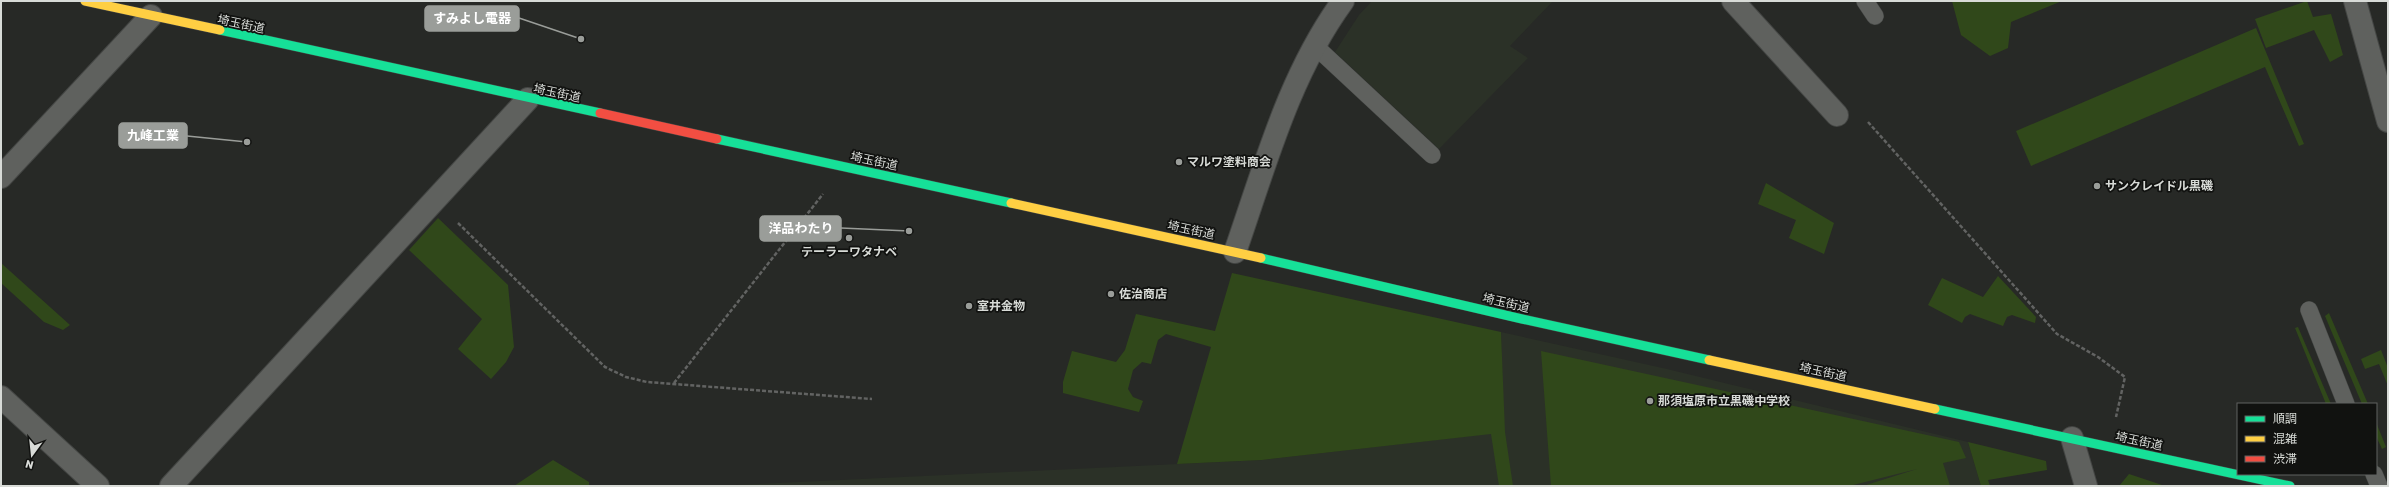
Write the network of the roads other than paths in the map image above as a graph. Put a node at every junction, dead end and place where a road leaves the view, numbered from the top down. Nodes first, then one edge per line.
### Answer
1 (85, 1) edge
2 (1344, 1) edge
3 (1733, 1) edge
4 (1865, 1) edge
5 (2355, 1) edge
6 (151, 16) junction
7 (1875, 16) dead end
8 (1315, 46) junction
9 (528, 99) junction
10 (1837, 115) dead end
11 (2388, 121) edge
12 (1432, 155) dead end
13 (1, 177) edge
14 (1235, 252) junction
15 (2309, 310) dead end
16 (1, 397) edge
17 (2346, 403) edge
18 (2072, 438) junction
19 (2237, 475) edge
20 (2239, 475) edge
21 (2374, 475) edge
22 (98, 486) edge
23 (171, 486) edge
24 (2086, 486) edge
25 (2290, 486) edge
26 (2379, 486) edge

1 - 6 street, 埼玉街道
2 - 8 street
3 - 10 street
4 - 7 lane
5 - 11 street
6 - 9 street, 埼玉街道
6 - 13 street
8 - 12 lane
8 - 14 street
9 - 14 street, 埼玉街道
9 - 23 street
14 - 18 street, 埼玉街道
15 - 17 lane
16 - 22 street
18 - 19 street, 埼玉街道
18 - 24 street
20 - 25 street, 埼玉街道
21 - 26 lane

